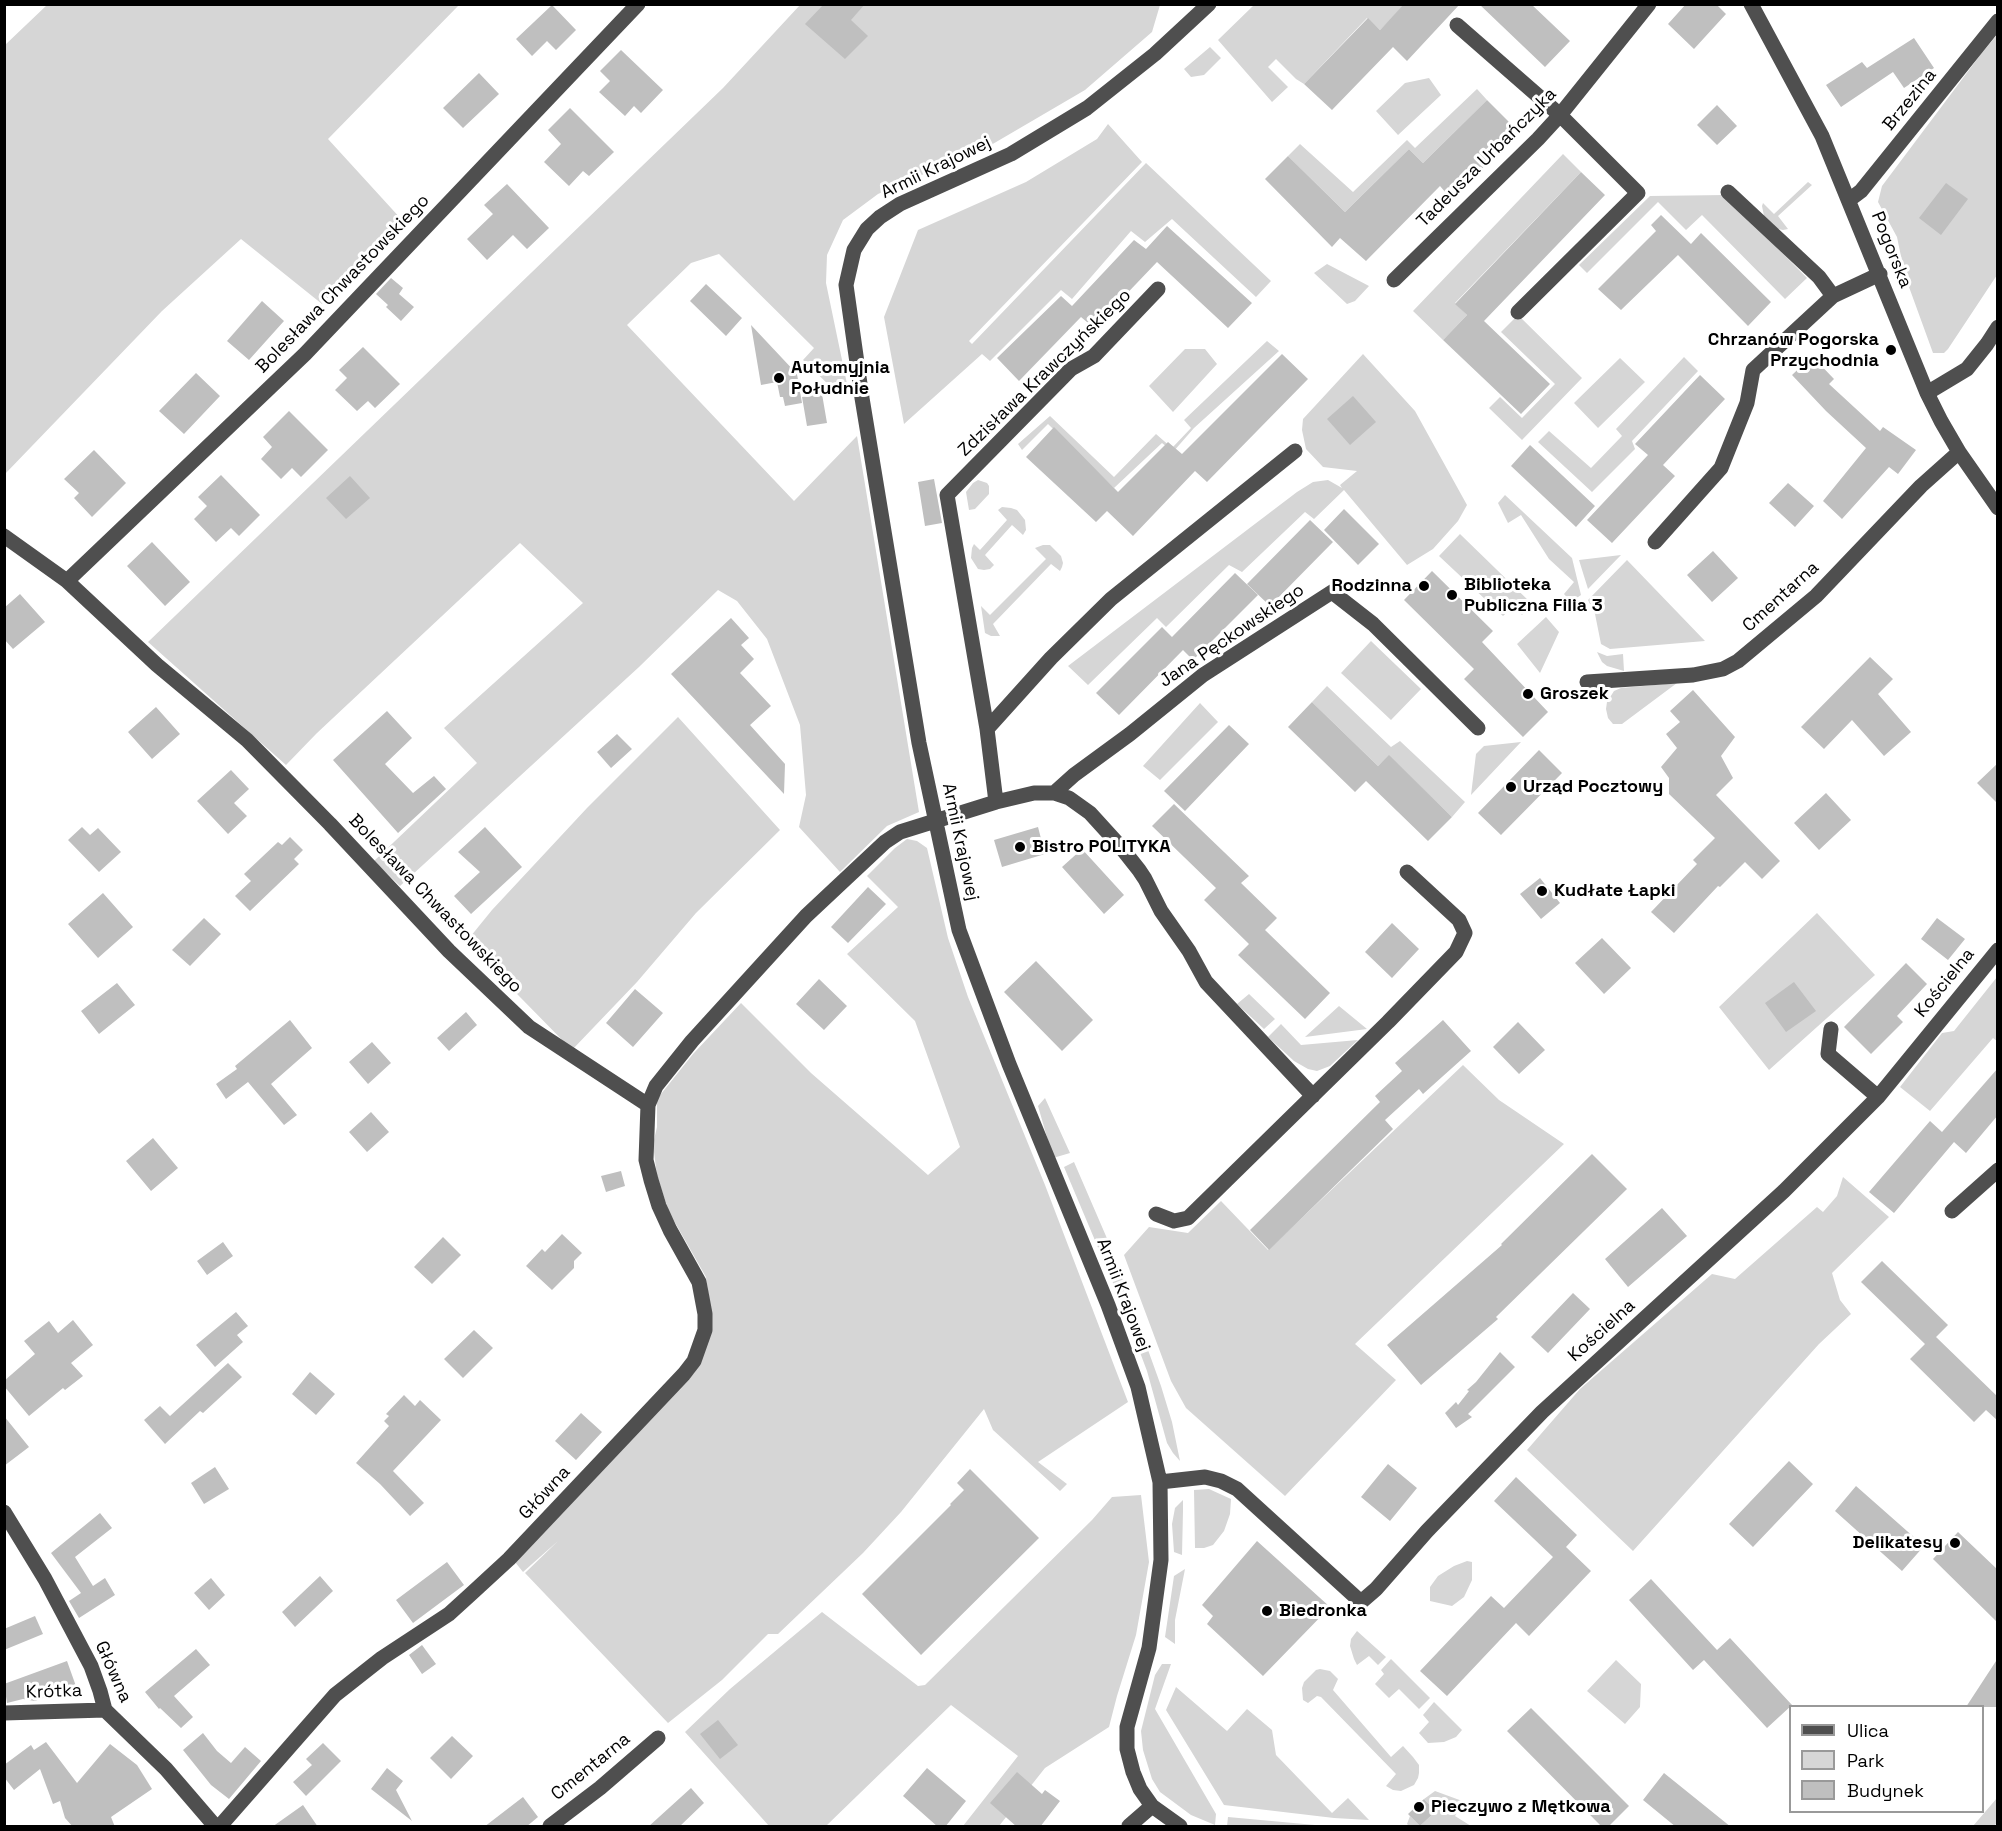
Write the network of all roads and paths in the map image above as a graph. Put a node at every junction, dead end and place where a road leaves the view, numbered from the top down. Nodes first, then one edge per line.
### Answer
1 (638, 4) edge
2 (1209, 4) edge
3 (1649, 4) edge
4 (1751, 4) edge
5 (1998, 21) edge
6 (1457, 25) dead end
7 (1560, 115) junction
8 (1728, 192) dead end
9 (1849, 200) junction
10 (1880, 274) junction
11 (1394, 280) dead end
12 (1158, 289) dead end
13 (1833, 296) junction
14 (1518, 312) dead end
15 (1998, 327) edge
16 (1927, 393) junction
17 (1295, 451) dead end
18 (1959, 452) junction
19 (1998, 508) edge
20 (4, 536) edge
21 (1655, 542) dead end
22 (67, 581) junction
23 (1587, 682) dead end
24 (1478, 728) dead end
25 (987, 729) junction
26 (1054, 793) junction
27 (996, 802) junction
28 (935, 821) junction
29 (1407, 872) dead end
30 (1998, 950) edge
31 (1831, 1029) dead end
32 (1313, 1096) junction
33 (1878, 1097) junction
34 (648, 1105) junction
35 (1998, 1170) edge
36 (1952, 1211) dead end
37 (1156, 1214) dead end
38 (1160, 1482) junction
39 (4, 1512) edge
40 (105, 1710) junction
41 (4, 1713) edge
42 (658, 1738) dead end
43 (1152, 1806) junction
44 (215, 1827) edge
45 (219, 1827) edge
46 (550, 1827) edge
47 (1129, 1827) edge
48 (1180, 1827) edge

1 - 22 street, Bolesława Chwastowskiego
2 - 28 street, Armii Krajowej
3 - 7 street, Tadeusza Urbańczyka
4 - 9 street, Pogorska
5 - 9 street, Brzezina
6 - 7 street
7 - 11 street, Tadeusza Urbańczyka
7 - 14 street
8 - 13 street
9 - 10 street, Pogorska
10 - 13 street
10 - 16 street, Pogorska
12 - 25 street, Zdzisława Krawczyńskiego
13 - 21 street
15 - 16 street
16 - 18 street, Pogorska
17 - 25 street
18 - 19 street, Pogorska
18 - 23 street, Cmentarna
20 - 22 street, Bolesława Chwastowskiego
22 - 34 street, Bolesława Chwastowskiego
24 - 26 street, Jana Pęckowskiego
25 - 27 street, Zdzisława Krawczyńskiego
26 - 27 street
26 - 32 street
27 - 28 street
28 - 34 street
28 - 38 street, Armii Krajowej
29 - 32 street
30 - 33 street, Kościelna
31 - 33 street
32 - 37 street
33 - 38 street, Kościelna
34 - 45 street, Główna
35 - 36 street
38 - 43 street, Armii Krajowej
39 - 40 street, Główna
40 - 41 street, Krótka
40 - 44 street, Główna
42 - 46 street, Cmentarna
43 - 47 street
43 - 48 street, Armii Krajowej

